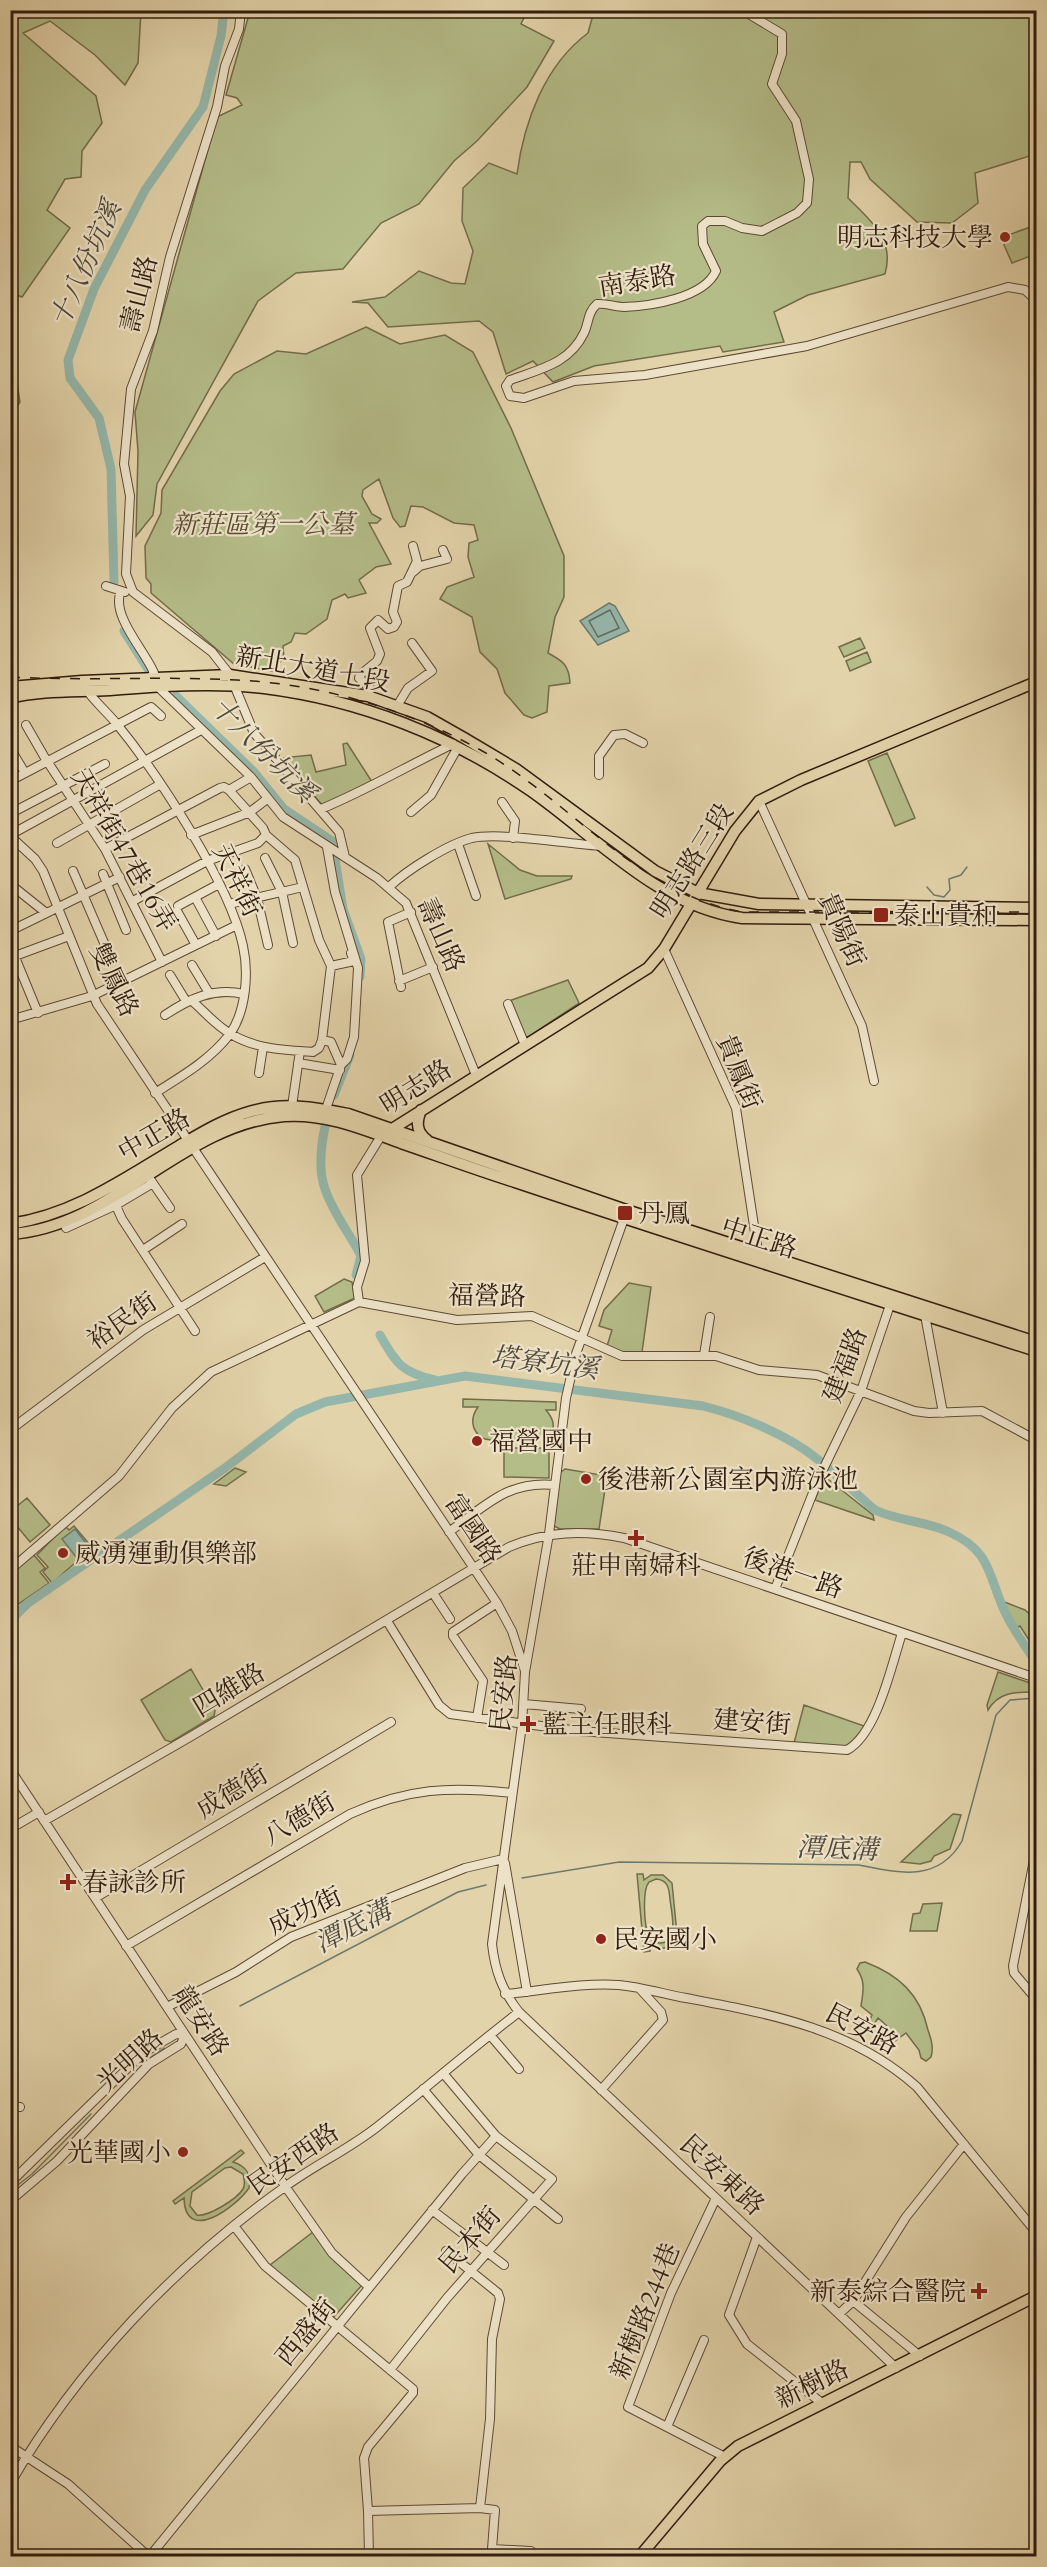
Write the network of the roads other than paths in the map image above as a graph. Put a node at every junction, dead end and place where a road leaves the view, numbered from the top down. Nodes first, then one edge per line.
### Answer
1 (241, 10) edge
2 (742, 10) edge
3 (1036, 300) edge
4 (413, 546) dead end
5 (444, 550) dead end
6 (412, 573) junction
7 (106, 586) dead end
8 (121, 591) junction
9 (133, 592) junction
10 (412, 643) dead end
11 (230, 675) junction
12 (149, 679) junction
13 (1036, 682) edge
14 (84, 686) junction
15 (10, 687) edge
16 (234, 687) junction
17 (159, 688) junction
18 (368, 696) junction
19 (10, 698) edge
20 (397, 706) junction
21 (161, 716) dead end
22 (116, 723) junction
23 (26, 725) dead end
24 (201, 730) junction
25 (644, 743) dead end
26 (456, 745) junction
27 (10, 748) edge
28 (48, 761) junction
29 (143, 761) junction
30 (105, 764) dead end
31 (25, 773) junction
32 (598, 775) dead end
33 (251, 777) junction
34 (10, 781) edge
35 (159, 785) junction
36 (65, 786) junction
37 (229, 790) junction
38 (267, 799) junction
39 (73, 800) junction
40 (759, 801) junction
41 (502, 802) dead end
42 (321, 809) junction
43 (17, 810) dead end
44 (176, 810) junction
45 (250, 812) junction
46 (411, 812) dead end
47 (89, 826) junction
48 (191, 835) junction
49 (266, 835) junction
50 (10, 836) edge
51 (513, 838) junction
52 (57, 843) dead end
53 (458, 843) junction
54 (621, 845) junction
55 (328, 847) junction
56 (604, 847) junction
57 (105, 849) junction
58 (343, 856) junction
59 (265, 858) dead end
60 (207, 861) junction
61 (245, 869) dead end
62 (74, 871) dead end
63 (103, 874) dead end
64 (120, 876) junction
65 (108, 883) junction
66 (10, 884) edge
67 (219, 884) junction
68 (303, 887) junction
69 (389, 887) junction
70 (330, 891) dead end
71 (282, 892) junction
72 (698, 893) junction
73 (84, 894) junction
74 (476, 896) dead end
75 (195, 897) junction
76 (257, 898) junction
77 (133, 901) junction
78 (229, 904) junction
79 (691, 905) junction
80 (809, 906) junction
81 (57, 907) junction
82 (1036, 908) edge
83 (45, 912) junction
84 (411, 912) junction
85 (814, 919) junction
86 (1036, 920) edge
87 (237, 925) junction
88 (126, 930) dead end
89 (10, 931) edge
90 (69, 936) junction
91 (216, 936) junction
92 (293, 943) dead end
93 (10, 945) edge
94 (105, 945) dead end
95 (196, 945) junction
96 (268, 945) dead end
97 (664, 949) junction
98 (15, 956) junction
99 (162, 962) junction
100 (192, 965) dead end
101 (331, 966) junction
102 (433, 967) junction
103 (170, 975) dead end
104 (209, 993) junction
105 (244, 994) junction
106 (92, 996) junction
107 (189, 1001) junction
108 (508, 1004) dead end
109 (38, 1013) junction
110 (165, 1015) dead end
111 (10, 1020) edge
112 (230, 1034) junction
113 (322, 1040) junction
114 (525, 1045) junction
115 (264, 1047) junction
116 (300, 1051) junction
117 (298, 1063) junction
118 (341, 1067) junction
119 (259, 1073) dead end
120 (476, 1075) junction
121 (874, 1081) dead end
122 (156, 1093) junction
123 (292, 1106) junction
124 (421, 1110) junction
125 (329, 1114) junction
126 (392, 1128) junction
127 (381, 1136) junction
128 (429, 1142) junction
129 (190, 1145) junction
130 (151, 1179) junction
131 (114, 1201) junction
132 (170, 1208) dead end
133 (625, 1214) junction
134 (44, 1223) junction
135 (10, 1224) edge
136 (182, 1224) dead end
137 (66, 1228) dead end
138 (10, 1234) edge
139 (143, 1250) junction
140 (758, 1252) junction
141 (265, 1257) junction
142 (892, 1300) junction
143 (359, 1302) junction
144 (180, 1306) junction
145 (925, 1316) junction
146 (710, 1317) dead end
147 (310, 1324) junction
148 (195, 1331) dead end
149 (582, 1337) junction
150 (1036, 1342) edge
151 (1036, 1351) edge
152 (704, 1355) junction
153 (861, 1391) junction
154 (943, 1413) junction
155 (10, 1430) edge
156 (1036, 1440) edge
157 (555, 1485) junction
158 (449, 1532) junction
159 (549, 1534) junction
160 (473, 1568) junction
161 (10, 1570) edge
162 (775, 1589) junction
163 (433, 1593) junction
164 (497, 1603) junction
165 (450, 1619) dead end
166 (387, 1621) junction
167 (902, 1633) junction
168 (525, 1672) junction
169 (1036, 1678) edge
170 (524, 1704) junction
171 (581, 1709) dead end
172 (477, 1718) junction
173 (391, 1722) dead end
174 (522, 1725) junction
175 (10, 1769) edge
176 (512, 1793) junction
177 (39, 1812) junction
178 (44, 1821) junction
179 (10, 1829) edge
180 (1036, 1850) edge
181 (504, 1859) junction
182 (95, 1898) junction
183 (126, 1946) junction
184 (639, 1988) junction
185 (527, 1992) junction
186 (505, 1994) junction
187 (1036, 1999) edge
188 (167, 2007) junction
189 (519, 2012) junction
190 (185, 2035) junction
191 (490, 2035) junction
192 (519, 2069) dead end
193 (443, 2073) junction
194 (423, 2089) junction
195 (601, 2090) junction
196 (496, 2136) junction
197 (964, 2144) junction
198 (479, 2155) junction
199 (10, 2183) edge
200 (285, 2186) junction
201 (535, 2198) junction
202 (716, 2198) junction
203 (10, 2201) edge
204 (432, 2210) junction
205 (558, 2219) dead end
206 (235, 2227) junction
207 (1036, 2232) edge
208 (757, 2236) junction
209 (446, 2251) dead end
210 (488, 2251) junction
211 (504, 2265) dead end
212 (471, 2271) junction
213 (369, 2287) junction
214 (1036, 2296) edge
215 (853, 2301) junction
216 (839, 2314) junction
217 (338, 2327) junction
218 (704, 2340) dead end
219 (920, 2356) junction
220 (896, 2368) junction
221 (390, 2370) junction
222 (823, 2404) junction
223 (667, 2427) junction
224 (10, 2446) edge
225 (26, 2457) junction
226 (726, 2457) junction
227 (10, 2484) edge
228 (480, 2508) junction
229 (368, 2511) junction
230 (149, 2556) edge
231 (369, 2556) edge
232 (531, 2556) edge
233 (640, 2556) edge

1 - 9 street, 壽山路
2 - 3 street, 南泰路
4 - 6 street
5 - 6 street
6 - 18 street
7 - 8 street
8 - 9 street
8 - 12 street
9 - 11 street
10 - 20 street
11 - 12 main road, 新北大道七段
11 - 16 street
11 - 18 main road, 新北大道七段
12 - 14 main road, 新北大道七段
13 - 40 main road, 明志路三段
14 - 15 main road, 新北大道七段
14 - 17 main road, 新北大道七段
14 - 19 main road, 新北大道七段
14 - 22 street, 天祥街
16 - 17 main road, 新北大道七段
16 - 26 main road, 新北大道七段
16 - 42 street
17 - 24 street, 壽山路
18 - 20 main road, 新北大道七段
20 - 54 main road, 新北大道七段
21 - 22 street
22 - 28 street
22 - 29 street, 天祥街
23 - 28 street, 天祥街47巷16弄
24 - 29 street
24 - 33 street, 壽山路
25 - 32 street
26 - 42 street
26 - 46 street
26 - 56 main road, 新北大道七段
27 - 31 street
28 - 31 street
28 - 36 street, 天祥街47巷16弄
29 - 35 street, 天祥街
29 - 39 street
30 - 36 street
31 - 34 street
33 - 37 street
33 - 38 street, 壽山路
35 - 44 street, 天祥街
35 - 47 street
36 - 39 street, 天祥街47巷16弄
36 - 43 street
37 - 44 street
37 - 45 street
38 - 45 street
38 - 55 street, 壽山路
39 - 47 street, 天祥街47巷16弄
39 - 50 street
40 - 72 main road, 明志路三段
40 - 80 street, 貴陽街
41 - 51 street
42 - 58 street
44 - 48 street, 天祥街
44 - 57 street
45 - 48 street
45 - 49 street
47 - 52 street
47 - 57 street, 天祥街47巷16弄
48 - 60 street, 天祥街
49 - 60 street
49 - 68 street
50 - 81 street, 雙鳳路
51 - 53 street
51 - 56 street
53 - 69 street
53 - 74 street
54 - 56 street
54 - 72 main road, 新北大道七段
55 - 58 street, 壽山路
55 - 118 street
56 - 79 main road, 新北大道七段
57 - 64 street, 天祥街47巷16弄
58 - 69 street, 壽山路
59 - 71 street
60 - 67 street, 天祥街
60 - 77 street
61 - 76 street
62 - 73 street
63 - 65 street
64 - 65 street
64 - 77 street, 天祥街47巷16弄
65 - 73 street
65 - 88 street
66 - 83 street
67 - 75 street
67 - 78 street, 天祥街
68 - 71 street
68 - 101 street
69 - 84 street, 壽山路
70 - 101 street
71 - 76 street
71 - 92 street
72 - 79 main road, 明志路三段
72 - 80 main road, 新北大道七段
73 - 81 street
73 - 94 street
75 - 91 street
75 - 95 street
76 - 78 street
76 - 96 street
77 - 99 street, 天祥街47巷16弄
78 - 87 street, 天祥街
79 - 85 main road, 新北大道七段
79 - 97 main road, 明志路三段
80 - 82 main road, 新北大道七段
80 - 85 street, 貴陽街
81 - 83 street
81 - 90 street, 雙鳳路
83 - 89 street
84 - 102 street, 壽山路
84 - 102 street
85 - 86 main road, 新北大道七段
85 - 121 street, 貴陽街
87 - 91 street
87 - 105 street, 天祥街
90 - 98 street
90 - 106 street, 雙鳳路
91 - 95 street
93 - 98 street
95 - 99 street
97 - 114 main road, 明志路三段
97 - 140 street, 貴鳳街
98 - 109 street
99 - 106 street
100 - 104 street
101 - 113 street
102 - 120 street, 壽山路
103 - 107 street
104 - 105 street
104 - 107 street
105 - 112 street, 天祥街
106 - 109 street
106 - 122 street, 雙鳳路
107 - 110 street
107 - 112 street
108 - 114 street
109 - 111 street
112 - 115 street
112 - 122 street, 天祥街
113 - 116 street
113 - 118 street
114 - 120 main road, 明志路三段
115 - 116 street
115 - 119 street
116 - 117 street
117 - 118 street
117 - 123 street
118 - 125 street
120 - 124 main road, 明志路
122 - 129 street, 雙鳳路
123 - 125 main road, 中正路
123 - 129 main road, 中正路
124 - 126 main road, 明志路
124 - 128 main road
125 - 126 main road, 中正路
125 - 127 main road, 中正路
125 - 129 main road, 中正路
126 - 127 main road, 明志路
126 - 128 main road, 中正路
127 - 133 main road, 中正路
127 - 143 street
128 - 133 main road, 中正路
129 - 130 main road, 中正路
129 - 134 main road, 中正路
129 - 141 street
130 - 131 main road, 中正路
130 - 132 street
131 - 134 main road, 中正路
131 - 137 street
131 - 139 street
133 - 140 main road, 中正路
133 - 142 main road, 中正路
133 - 149 street
134 - 135 main road, 中正路
134 - 138 main road, 中正路
136 - 139 street
139 - 144 street
140 - 142 main road, 中正路
141 - 144 street, 裕民街
141 - 147 street
142 - 145 main road, 中正路
142 - 150 main road, 中正路
142 - 153 street, 建福路
143 - 147 street
143 - 149 street, 福營路
144 - 148 street
144 - 155 street, 裕民街
145 - 151 main road, 中正路
145 - 154 street
146 - 152 street
147 - 158 street, 富國路
147 - 161 street
149 - 152 street, 福營路
149 - 157 street, 民安路
152 - 153 street, 福營路
153 - 154 street, 福營路
153 - 162 street, 建福路
154 - 156 street, 福營路
157 - 158 street
157 - 159 street, 民安路
158 - 160 street, 富國路
159 - 160 street, 四維路
159 - 162 street, 後港一路
159 - 168 street, 民安路
160 - 163 street, 四維路
160 - 164 street, 富國路
162 - 167 street, 後港一路
163 - 165 street
163 - 166 street, 四維路
164 - 168 street, 富國路
164 - 172 street
166 - 172 street
166 - 178 street, 四維路
167 - 169 street, 後港一路
167 - 174 street, 建安街
168 - 170 street, 民安路
170 - 171 street
170 - 174 street, 民安路
172 - 174 street
173 - 182 street, 成德街
174 - 176 street, 民安路
175 - 177 street, 龍安路
176 - 181 street, 民安路
176 - 183 street, 八德街
177 - 178 street, 龍安路
177 - 179 street
178 - 182 street, 龍安路
180 - 187 street
181 - 185 street, 民安路
181 - 186 street
181 - 188 street, 成功街
182 - 183 street, 龍安路
183 - 188 street, 龍安路
184 - 185 street, 民安路
184 - 195 street
184 - 197 street, 民安路
185 - 186 street, 民安路
186 - 189 street
188 - 190 street, 龍安路
189 - 191 street, 民安西路
189 - 195 street, 民安東路
190 - 199 street, 光明路
190 - 200 street, 龍安路
190 - 203 street, 光明路
191 - 192 street
191 - 193 street, 民安西路
193 - 194 street, 民安西路
193 - 196 street
194 - 198 street
194 - 200 street, 民安西路
195 - 202 street, 民安東路
196 - 198 street, 西盛街
196 - 201 street, 民本街
197 - 207 street, 民安路
197 - 215 street
198 - 201 street
198 - 204 street, 西盛街
200 - 206 street, 民安西路
200 - 213 street, 龍安路
201 - 205 street
201 - 210 street, 民本街
202 - 208 street, 民安東路
202 - 223 street, 新樹路244巷
204 - 210 street
204 - 213 street, 西盛街
206 - 217 street
206 - 225 street, 民安西路
208 - 216 street, 民安東路
208 - 222 street
209 - 212 street
210 - 211 street
210 - 212 street, 民本街
212 - 221 street, 民本街
212 - 228 street
213 - 217 street, 西盛街
214 - 219 main road, 新樹路
215 - 216 street
215 - 219 street
216 - 220 street, 民安東路
217 - 221 street
217 - 230 street, 西盛街
218 - 223 street
219 - 220 main road, 新樹路
220 - 222 main road, 新樹路
221 - 229 street
222 - 226 main road, 新樹路
223 - 226 street, 新樹路244巷
224 - 225 street
225 - 227 street, 民安西路
225 - 230 street
226 - 233 main road, 新樹路
228 - 229 street
228 - 232 street
229 - 231 street

